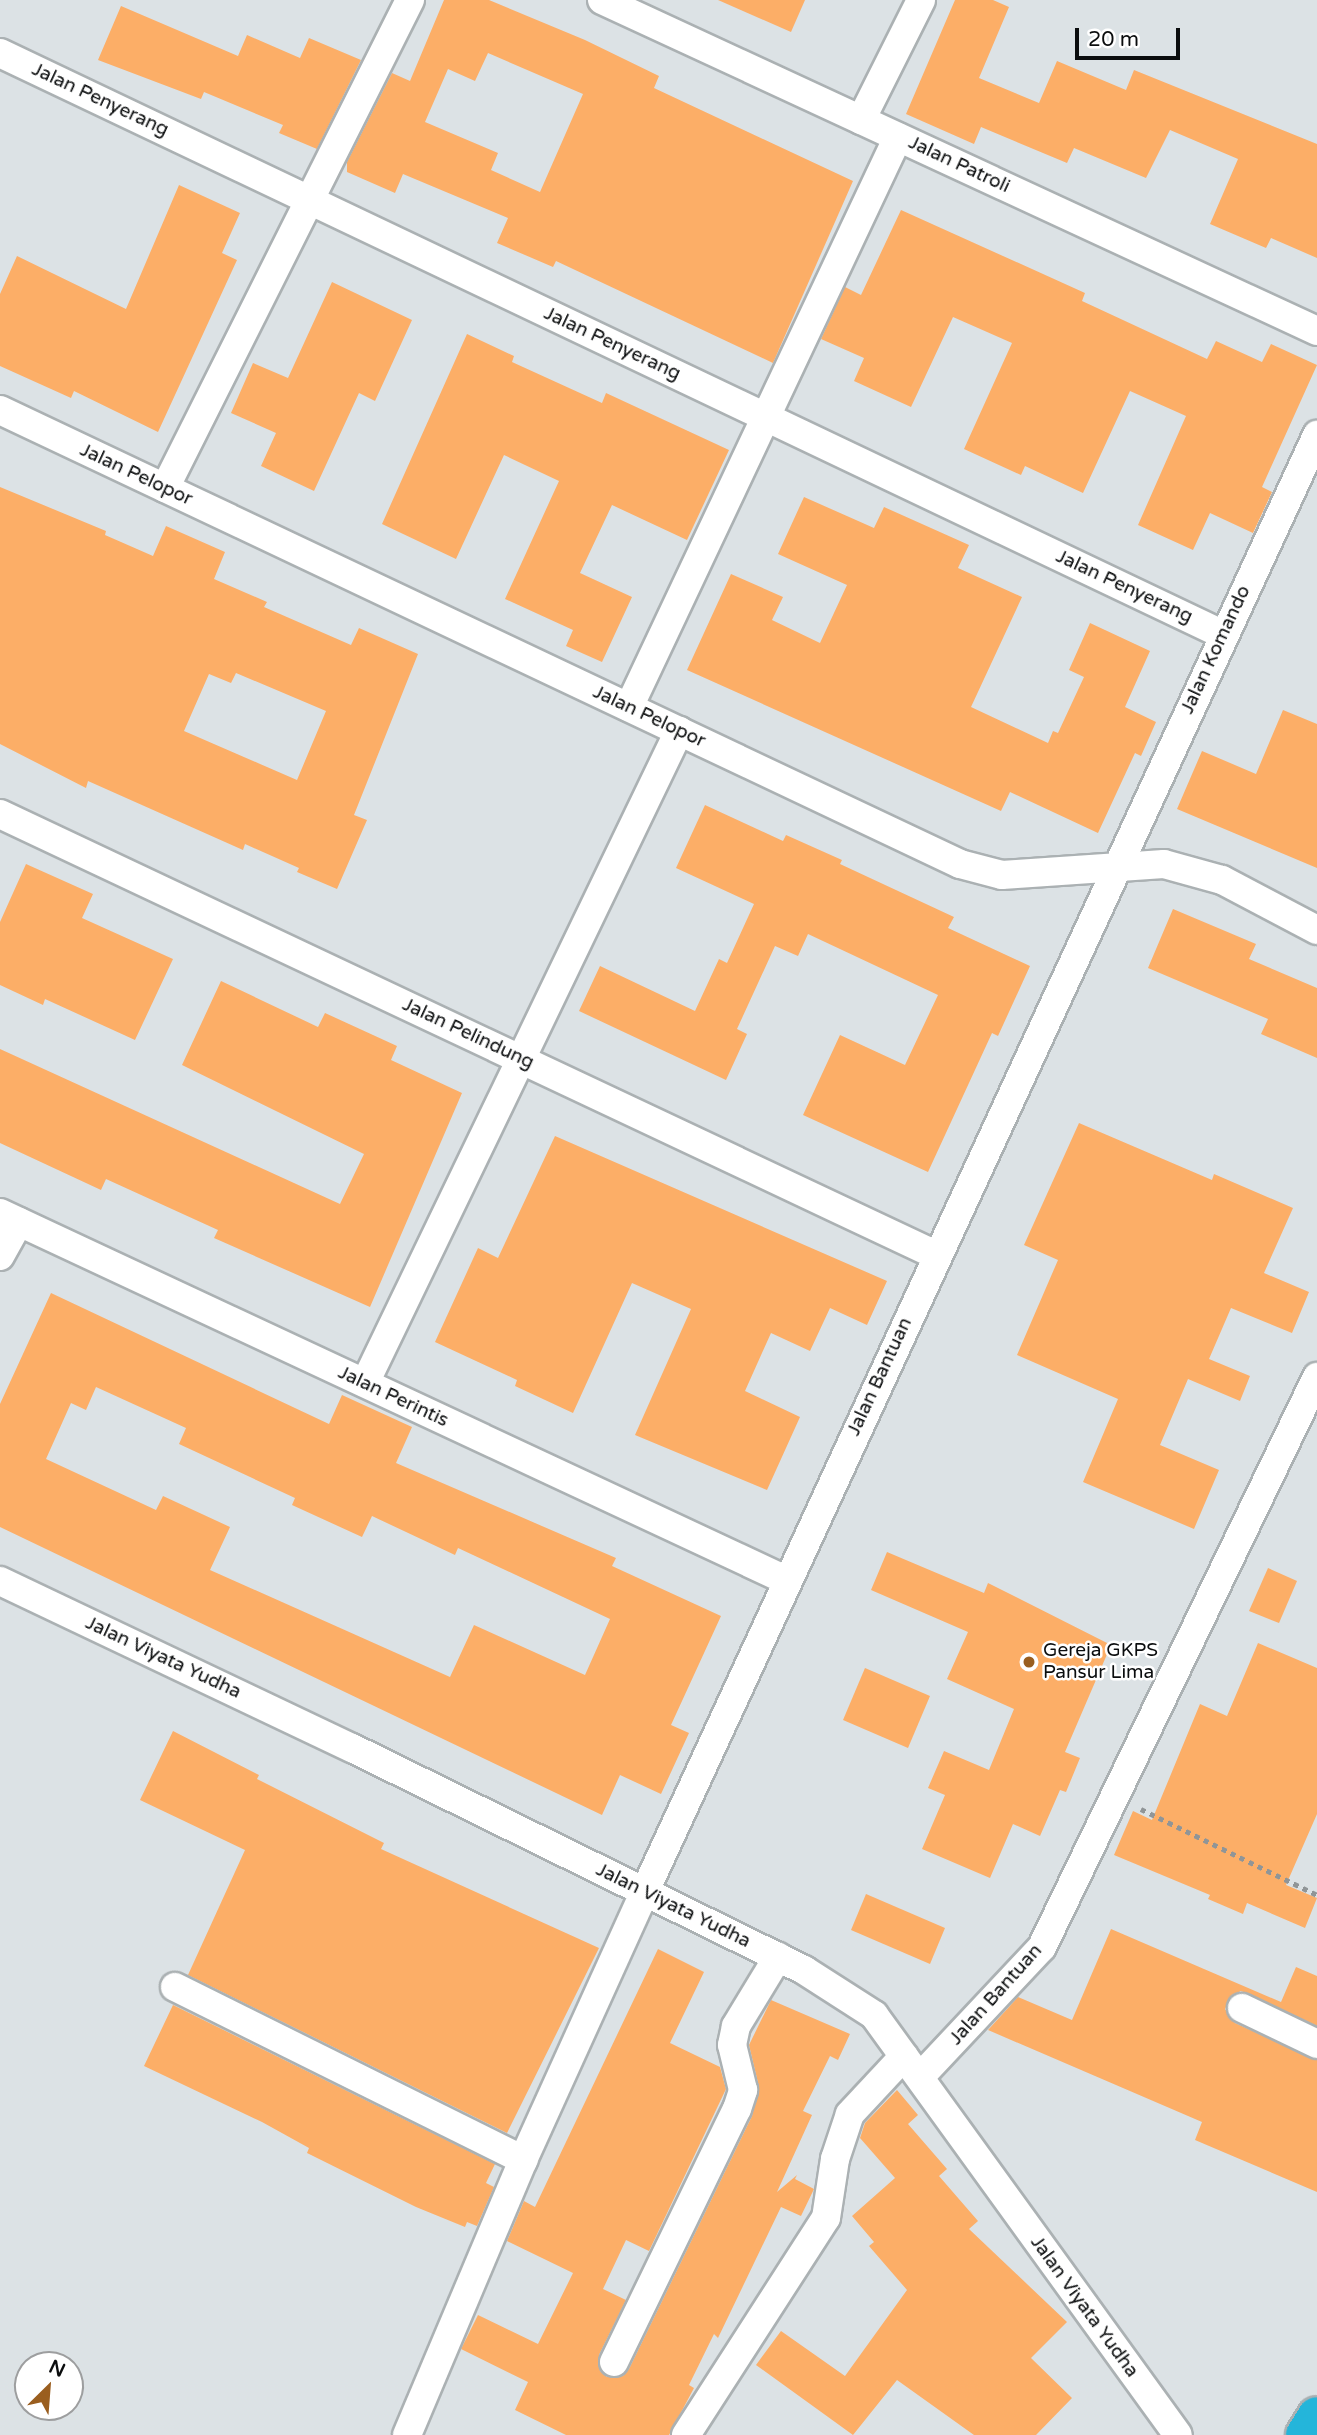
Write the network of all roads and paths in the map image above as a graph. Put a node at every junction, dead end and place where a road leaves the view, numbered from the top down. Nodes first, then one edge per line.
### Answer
1 (410, 0) edge
2 (602, 0) edge
3 (921, 0) edge
4 (0, 53) edge
5 (861, 120) junction
6 (898, 137) junction
7 (309, 200) junction
8 (1317, 331) edge
9 (0, 410) edge
10 (768, 418) junction
11 (1317, 435) edge
12 (165, 488) junction
13 (1224, 635) junction
14 (629, 707) junction
15 (679, 731) junction
16 (0, 814) edge
17 (1116, 864) junction
18 (1317, 930) edge
19 (521, 1059) junction
20 (9, 1218) edge
21 (936, 1255) junction
22 (0, 1256) edge
23 (1317, 1377) edge
24 (365, 1383) junction
25 (786, 1580) junction
26 (0, 1581) edge
27 (1115, 1796) junction
28 (645, 1891) junction
29 (1317, 1895) edge
30 (778, 1957) junction
31 (175, 1987) dead end
32 (1242, 2008) dead end
33 (1317, 2044) edge
34 (912, 2067) junction
35 (523, 2160) junction
36 (614, 2362) dead end
37 (1317, 2416) edge
38 (407, 2435) edge
39 (686, 2435) edge
40 (1178, 2435) edge
41 (1305, 2435) edge

1 - 7 street
2 - 5 street, Jalan Patroli
3 - 5 street
4 - 7 street, Jalan Penyerang
5 - 6 street, Jalan Patroli
6 - 8 street, Jalan Patroli
6 - 10 street
7 - 10 street, Jalan Penyerang
7 - 12 street
9 - 12 street, Jalan Pelopor
10 - 13 street, Jalan Penyerang
10 - 14 street
11 - 13 street, Jalan Komando
12 - 14 street, Jalan Pelopor
13 - 17 street, Jalan Komando
14 - 15 street, Jalan Pelopor
15 - 17 street, Jalan Pelopor
15 - 19 street
16 - 19 street, Jalan Pelindung
17 - 18 street, Jalan Pelopor
17 - 21 street, Jalan Bantuan
19 - 21 street, Jalan Pelindung
19 - 24 street
20 - 22 street
20 - 24 street, Jalan Perintis
21 - 25 street, Jalan Bantuan
23 - 27 street, Jalan Bantuan
24 - 25 street, Jalan Perintis
25 - 28 street, Jalan Bantuan
26 - 28 street, Jalan Viyata Yudha
27 - 29 path
27 - 34 street, Jalan Bantuan
28 - 30 street, Jalan Viyata Yudha
28 - 35 street, Jalan Bantuan
30 - 34 street, Jalan Viyata Yudha
30 - 36 street
31 - 35 street
32 - 33 street
34 - 39 street, Jalan Bantuan
34 - 40 street, Jalan Viyata Yudha
35 - 38 street, Jalan Bantuan
37 - 41 highway

